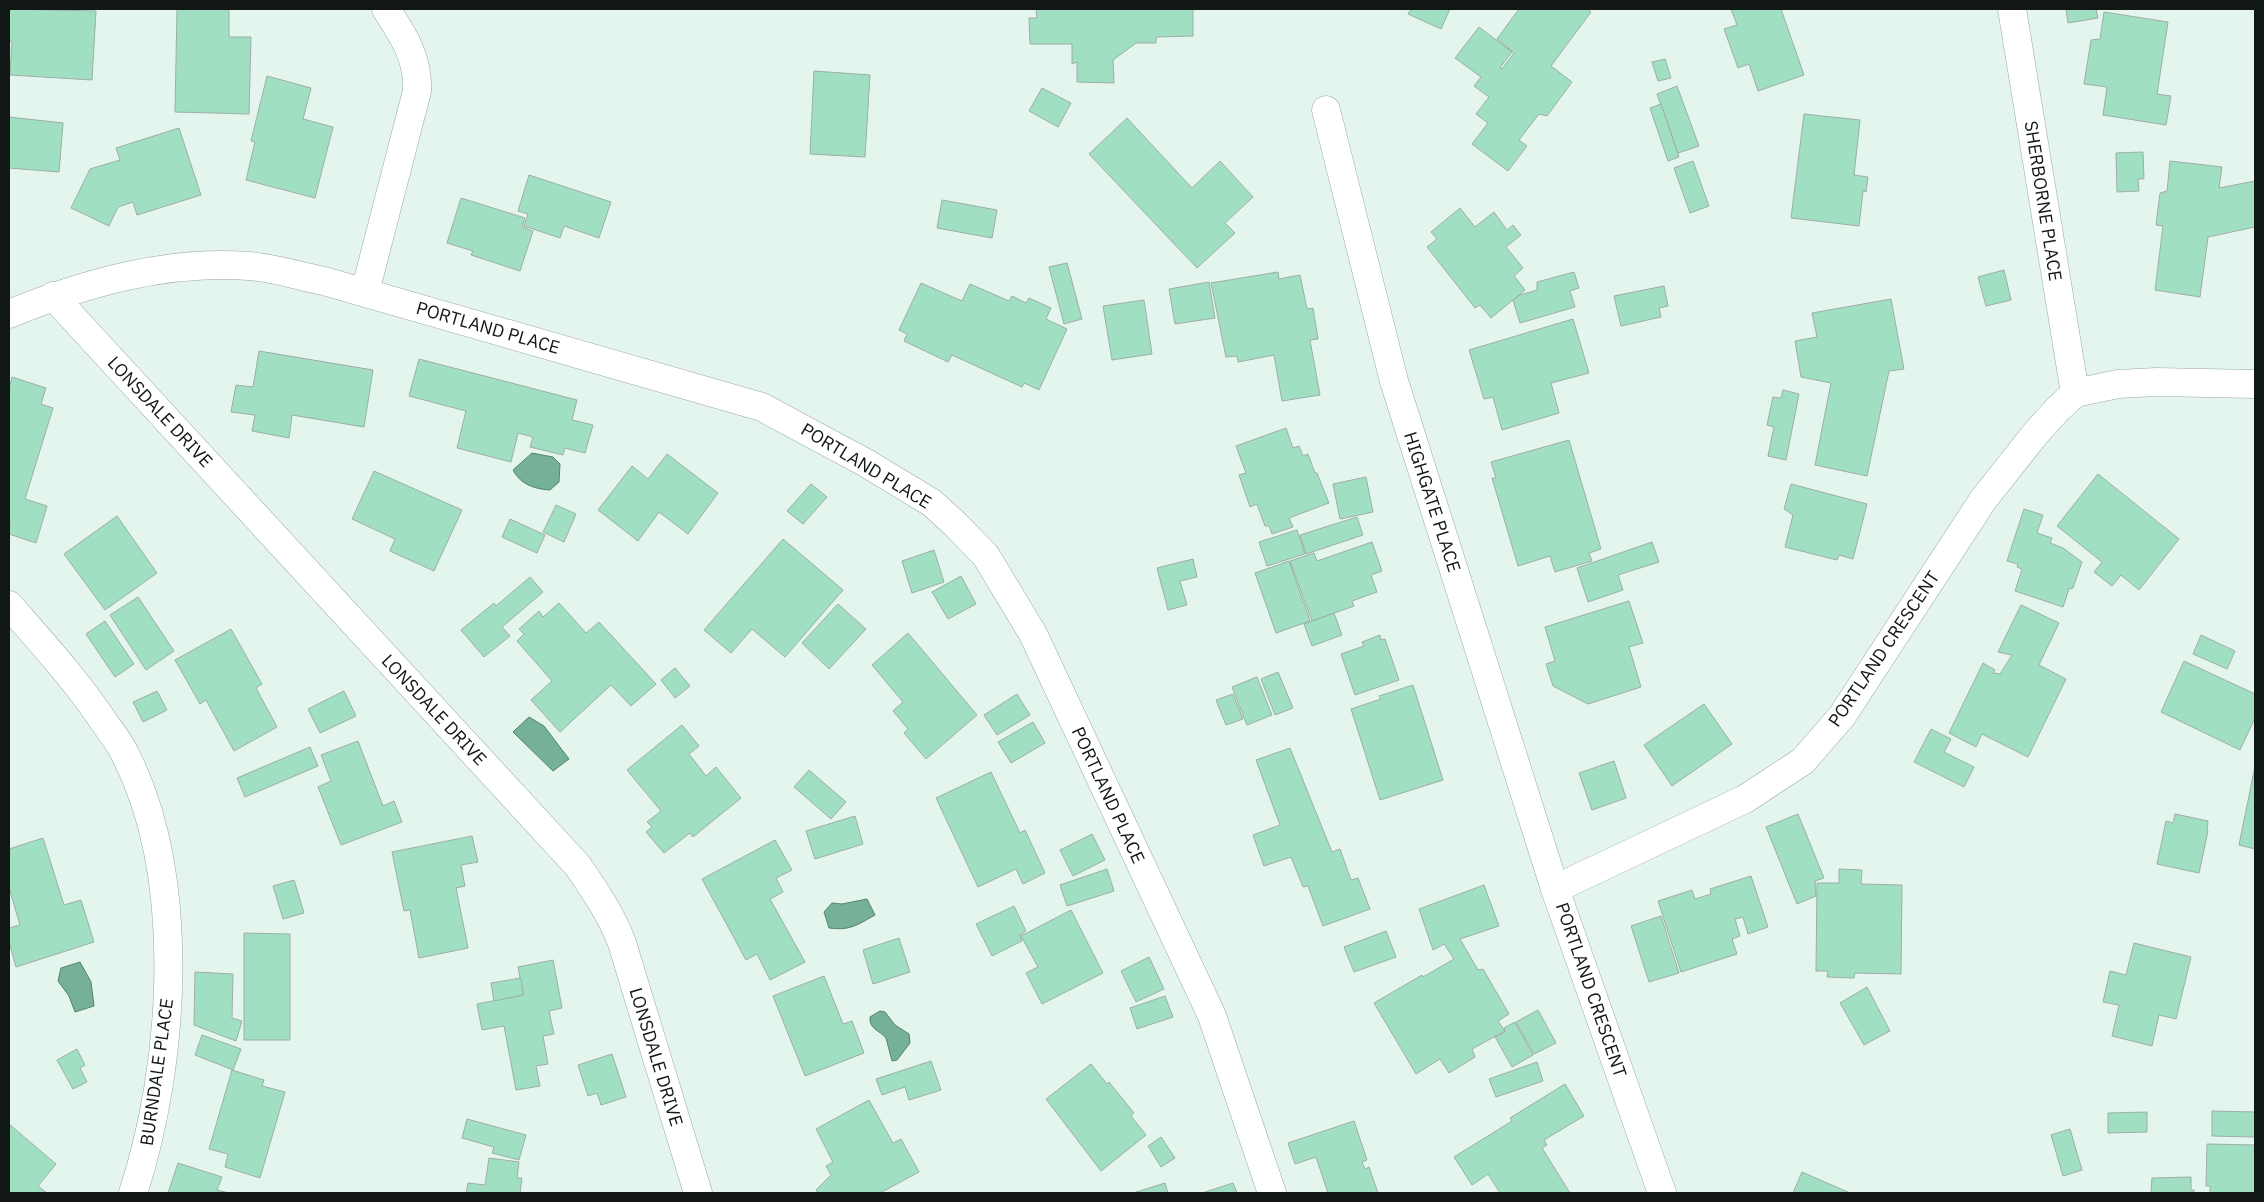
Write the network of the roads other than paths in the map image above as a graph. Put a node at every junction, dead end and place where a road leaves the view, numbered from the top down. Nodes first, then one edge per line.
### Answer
1 (386, 9) edge
2 (2012, 9) edge
3 (1326, 110) dead end
4 (365, 292) junction
5 (53, 296) junction
6 (9, 314) edge
7 (2255, 384) edge
8 (2075, 394) junction
9 (9, 605) edge
10 (1555, 889) junction
11 (694, 1190) edge
12 (133, 1193) edge
13 (1272, 1193) edge
14 (1662, 1193) edge

1 - 4 street
2 - 8 street, SHERBORNE PLACE
3 - 10 street, HIGHGATE PLACE
4 - 5 street, PORTLAND PLACE
4 - 13 street, PORTLAND PLACE
5 - 6 street, PORTLAND PLACE
5 - 11 street, LONSDALE DRIVE
7 - 8 street, PORTLAND CRESCENT
8 - 10 street, PORTLAND CRESCENT
9 - 12 street, BURNDALE PLACE
10 - 14 street, PORTLAND CRESCENT

